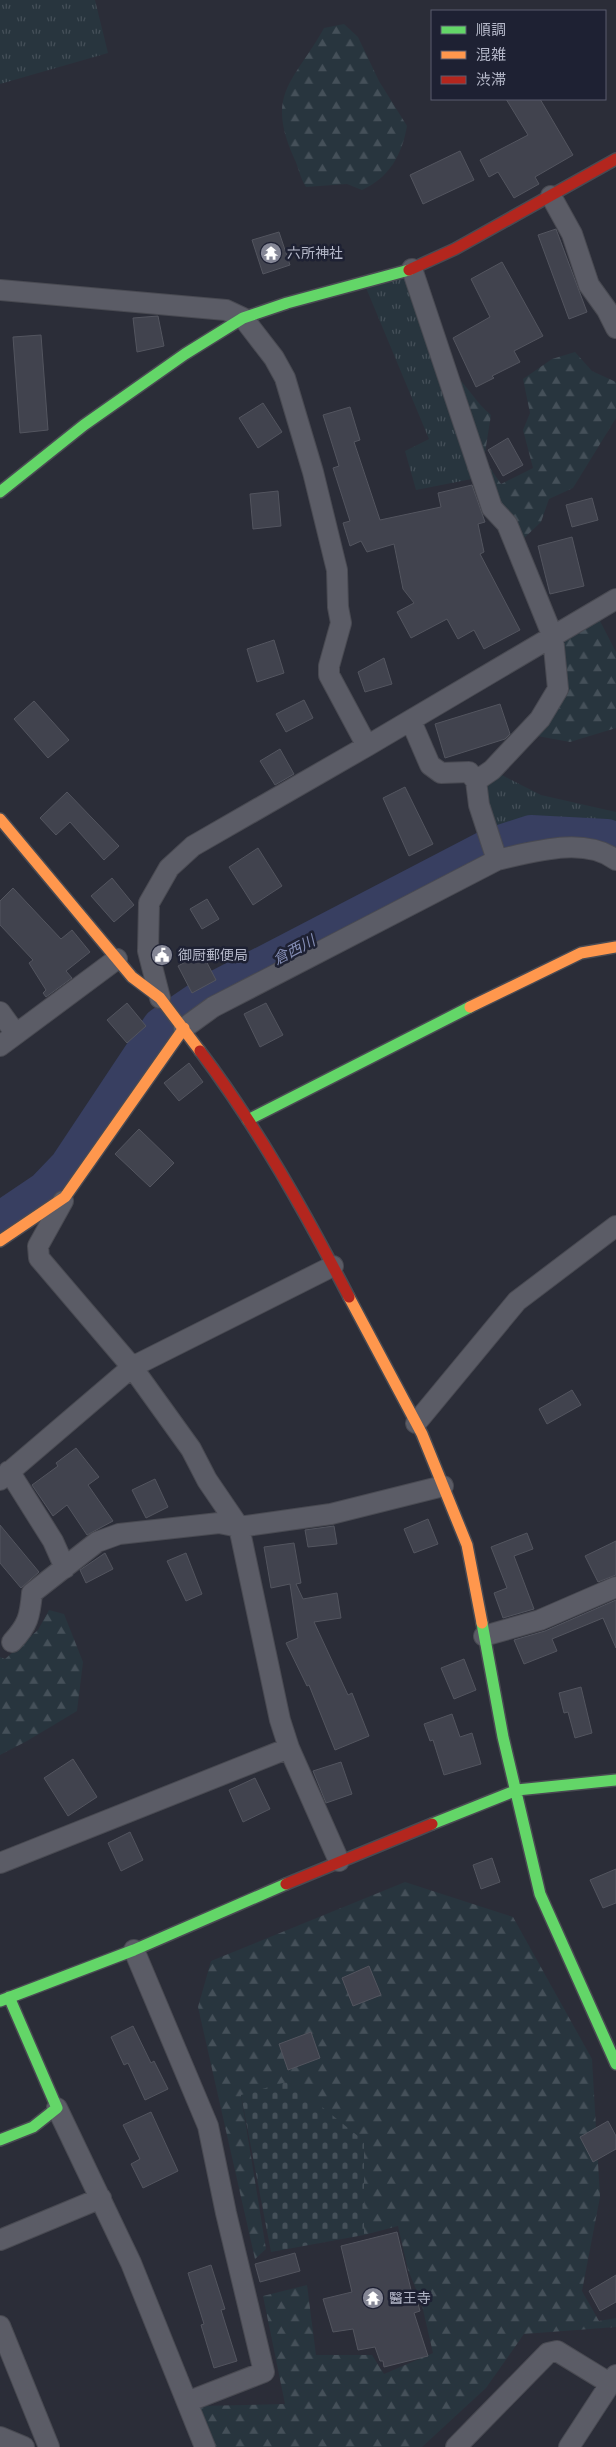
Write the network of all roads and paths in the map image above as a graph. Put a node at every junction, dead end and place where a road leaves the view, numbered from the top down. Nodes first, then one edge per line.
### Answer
1 (616, 159) edge
2 (550, 196) junction
3 (412, 269) junction
4 (0, 290) edge
5 (243, 318) junction
6 (616, 328) edge
7 (0, 492) edge
8 (616, 600) edge
9 (553, 637) junction
10 (411, 720) junction
11 (367, 746) junction
12 (476, 781) junction
13 (0, 819) edge
14 (497, 860) junction
15 (616, 860) edge
16 (616, 947) edge
17 (117, 959) junction
18 (160, 998) junction
19 (0, 1012) edge
20 (184, 1028) junction
21 (8, 1040) edge
22 (248, 1120) junction
23 (65, 1197) junction
24 (616, 1226) edge
25 (0, 1241) edge
26 (333, 1266) junction
27 (132, 1367) junction
28 (416, 1423) junction
29 (5, 1475) edge
30 (444, 1486) junction
31 (239, 1527) junction
32 (65, 1568) junction
33 (616, 1586) edge
34 (484, 1636) junction
35 (12, 1642) dead end
36 (288, 1748) junction
37 (616, 1780) edge
38 (517, 1790) junction
39 (339, 1861) junction
40 (0, 1863) edge
41 (134, 1950) junction
42 (3, 1994) edge
43 (608, 2025) edge
44 (616, 2064) edge
45 (57, 2108) junction
46 (0, 2140) edge
47 (101, 2198) junction
48 (0, 2240) edge
49 (0, 2326) edge
50 (613, 2380) edge
51 (187, 2402) junction
52 (0, 2437) edge
53 (24, 2447) edge
54 (48, 2447) edge
55 (205, 2447) edge
56 (456, 2447) edge
57 (569, 2447) edge

1 - 2 street
2 - 3 street
2 - 6 street
3 - 5 street
3 - 9 street
4 - 5 street
5 - 7 street
5 - 11 street
8 - 9 street
9 - 10 street
9 - 12 street
10 - 11 street
10 - 12 street
11 - 18 street
12 - 14 street
13 - 17 street
14 - 15 street
14 - 20 street
16 - 22 street
17 - 18 street
17 - 21 street
18 - 20 street
19 - 21 street
20 - 22 street
20 - 23 street
22 - 26 street
23 - 25 street
23 - 27 street
24 - 28 street
26 - 27 street
26 - 28 street
27 - 29 street
27 - 31 street
28 - 30 street
29 - 32 street
30 - 31 street
30 - 34 street
31 - 32 street
31 - 36 street
32 - 35 street
33 - 34 street
34 - 38 street
36 - 39 street
36 - 40 street
37 - 38 street
38 - 39 street
38 - 43 street
39 - 41 street
41 - 42 street
41 - 51 street
42 - 45 street
43 - 44 street
45 - 46 street
45 - 47 street
47 - 48 street
47 - 51 street
49 - 54 street
50 - 56 street
50 - 57 street
51 - 55 street
52 - 53 street

